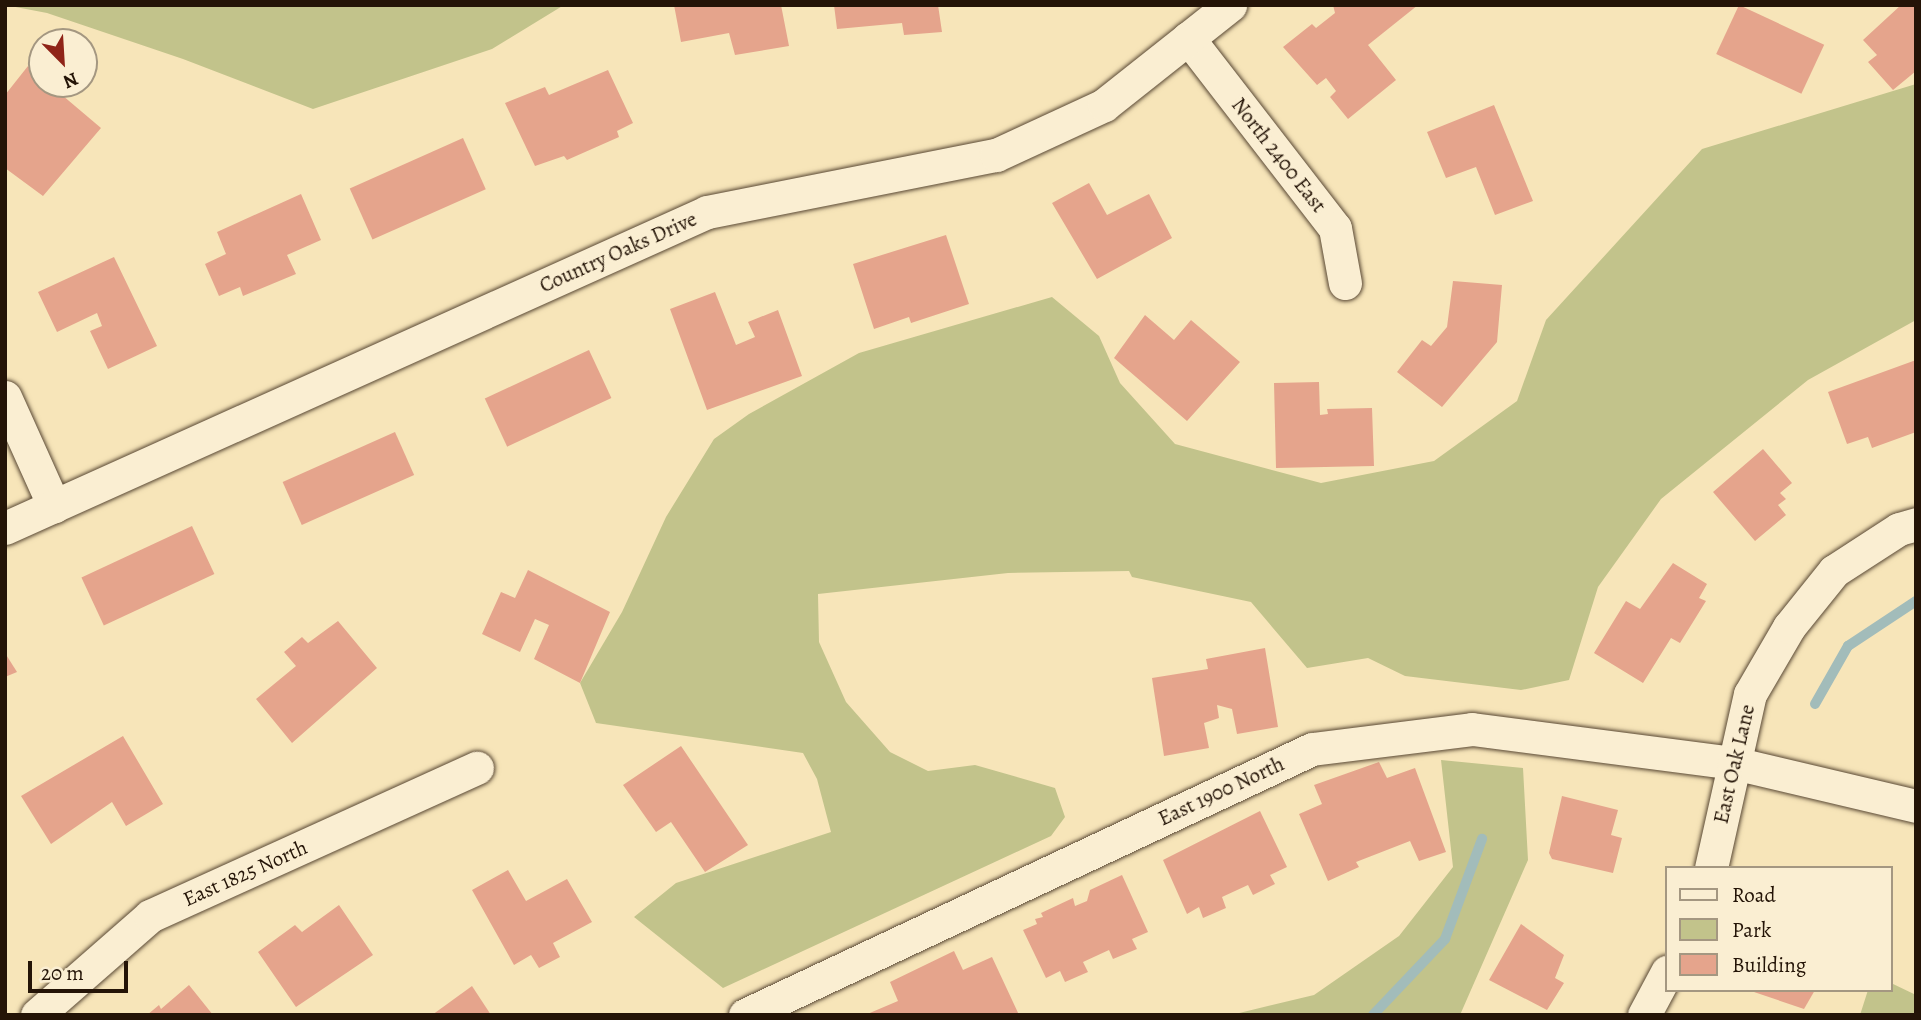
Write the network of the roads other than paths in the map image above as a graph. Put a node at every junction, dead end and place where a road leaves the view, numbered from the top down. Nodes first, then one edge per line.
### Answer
1 (1230, 5) edge
2 (1188, 38) junction
3 (1345, 283) dead end
4 (5, 397) edge
5 (54, 506) junction
6 (1916, 524) edge
7 (5, 528) edge
8 (1734, 763) junction
9 (477, 768) dead end
10 (1916, 807) edge
11 (1711, 866) edge
12 (1666, 974) edge
13 (37, 1015) edge
14 (745, 1015) edge
15 (1644, 1015) edge

1 - 2 street, Country Oaks Drive
2 - 3 street, North 2400 East
2 - 5 street, Country Oaks Drive
4 - 5 street
5 - 7 street, Country Oaks Drive
6 - 8 street, East Oak Lane
8 - 10 street, East 1900 North
8 - 11 street, East Oak Lane
8 - 14 street, East 1900 North
9 - 13 street, East 1825 North
12 - 15 street

